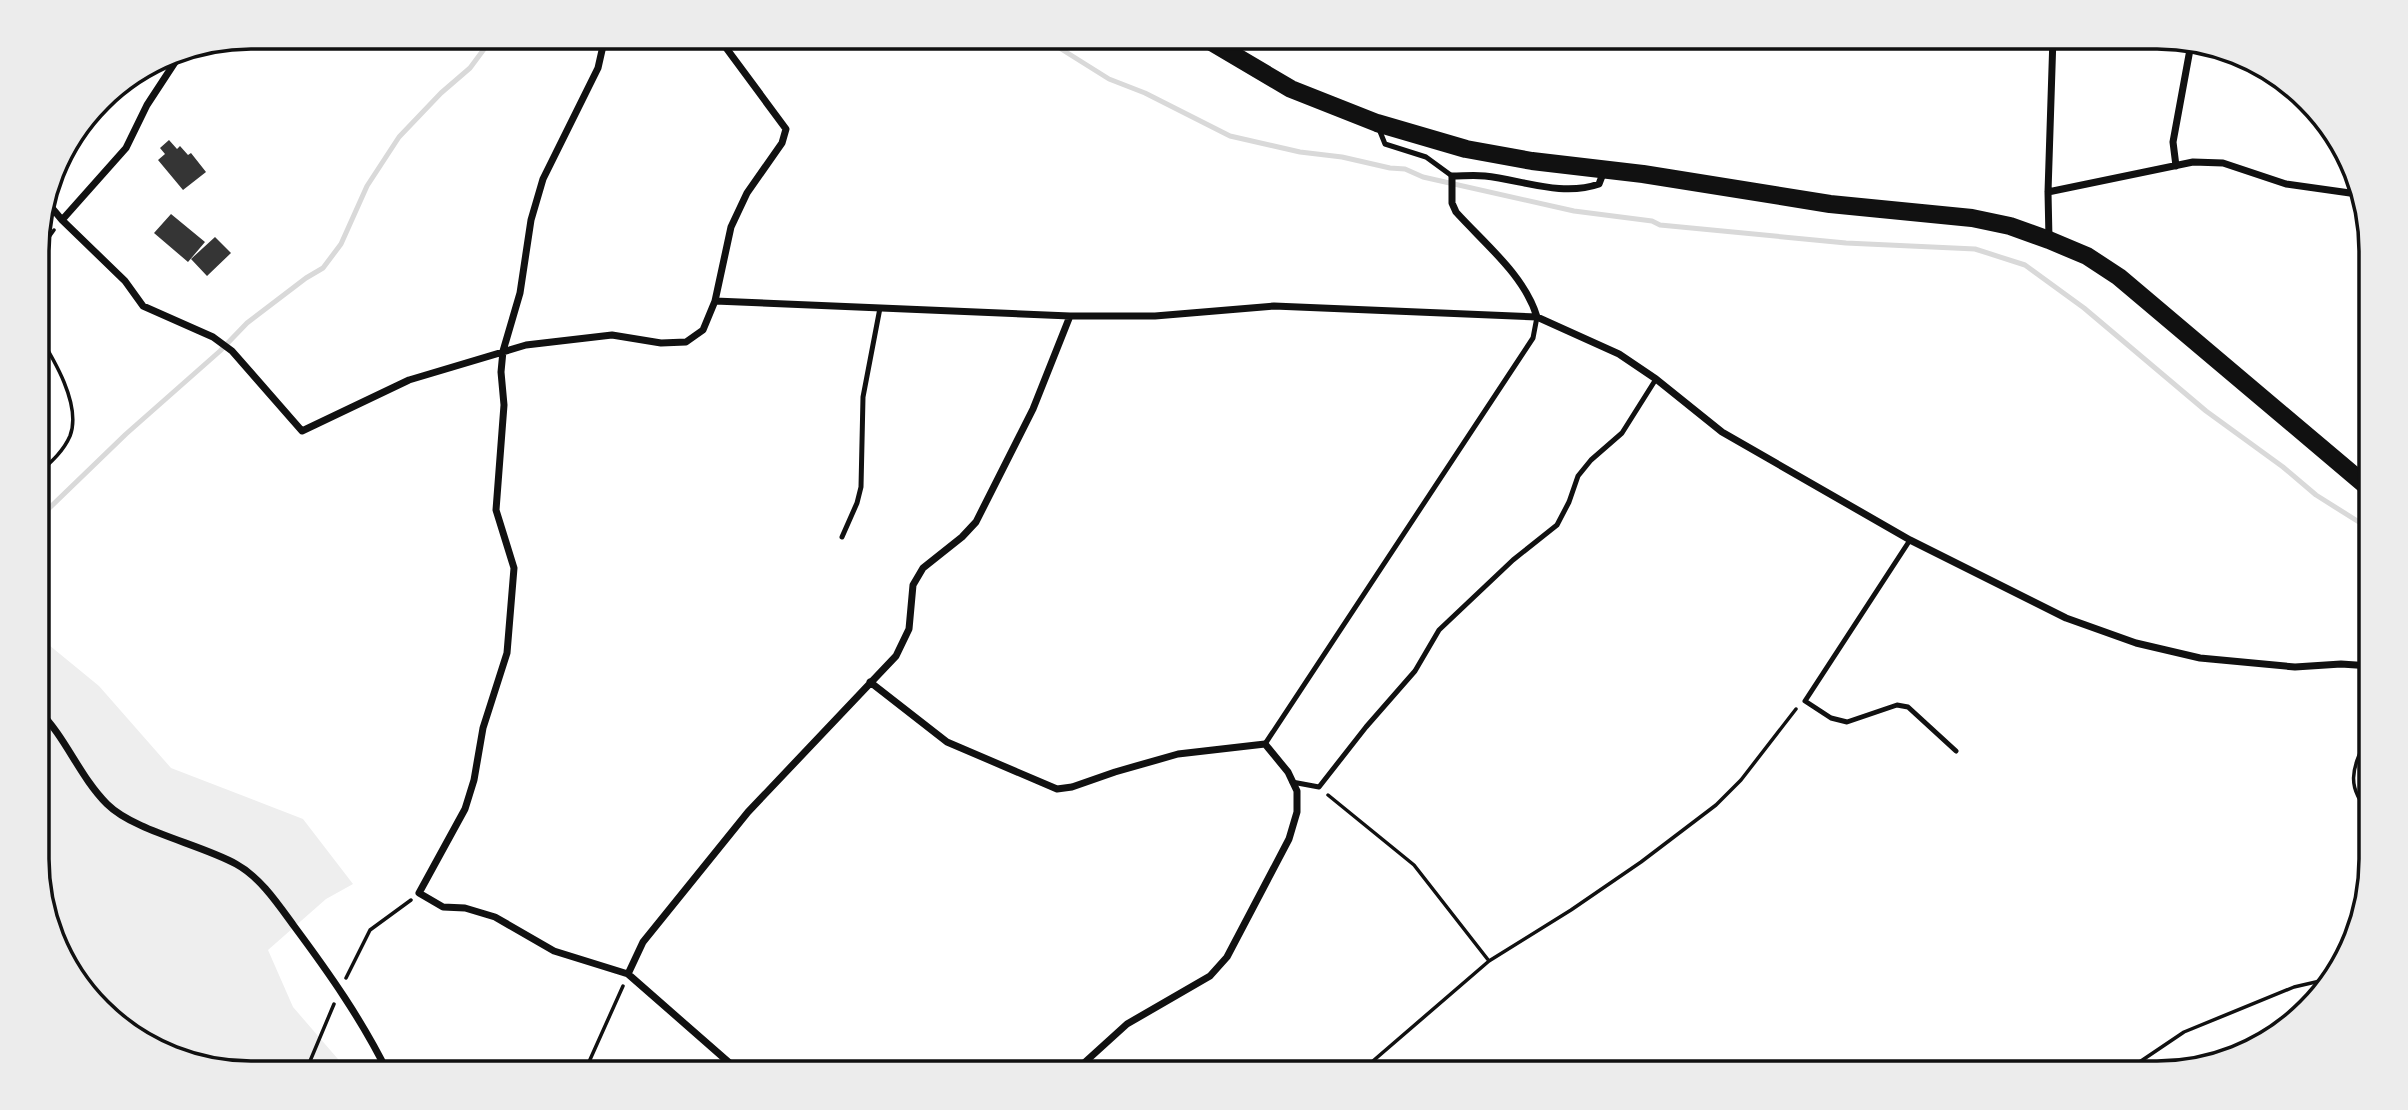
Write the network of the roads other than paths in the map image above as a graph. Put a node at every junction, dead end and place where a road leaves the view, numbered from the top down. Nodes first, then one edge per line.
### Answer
1 (602, 49) edge
2 (727, 49) edge
3 (1223, 49) edge
4 (2053, 49) edge
5 (2190, 52) edge
6 (173, 65) edge
7 (1377, 124) junction
8 (2176, 166) junction
9 (1604, 170) junction
10 (1452, 176) junction
11 (2048, 192) junction
12 (2350, 193) edge
13 (54, 210) edge
14 (62, 220) junction
15 (2049, 240) junction
16 (715, 300) junction
17 (880, 307) junction
18 (1070, 316) junction
19 (1537, 317) junction
20 (503, 351) junction
21 (1656, 379) junction
22 (2359, 480) edge
23 (842, 537) dead end
24 (1910, 540) junction
25 (2359, 665) edge
26 (870, 682) junction
27 (49, 721) edge
28 (1265, 744) junction
29 (1956, 751) dead end
30 (1292, 782) junction
31 (628, 974) junction
32 (381, 1061) edge
33 (727, 1061) edge
34 (1086, 1061) edge

1 - 20 street
2 - 16 street
3 - 7 main road
4 - 11 street
5 - 8 street
6 - 14 street
7 - 9 main road
7 - 10 lane
8 - 11 street
8 - 12 street
9 - 10 street
9 - 15 main road
10 - 19 street
11 - 15 street
13 - 14 street
14 - 20 street
15 - 22 main road
16 - 17 street
16 - 20 street
17 - 18 street
17 - 23 lane
18 - 19 street
18 - 26 street
19 - 21 street
19 - 28 lane
20 - 31 street
21 - 24 street
21 - 30 lane
24 - 25 street
24 - 29 lane
26 - 28 street
26 - 31 street
27 - 32 street
28 - 30 street
30 - 34 street
31 - 33 street

